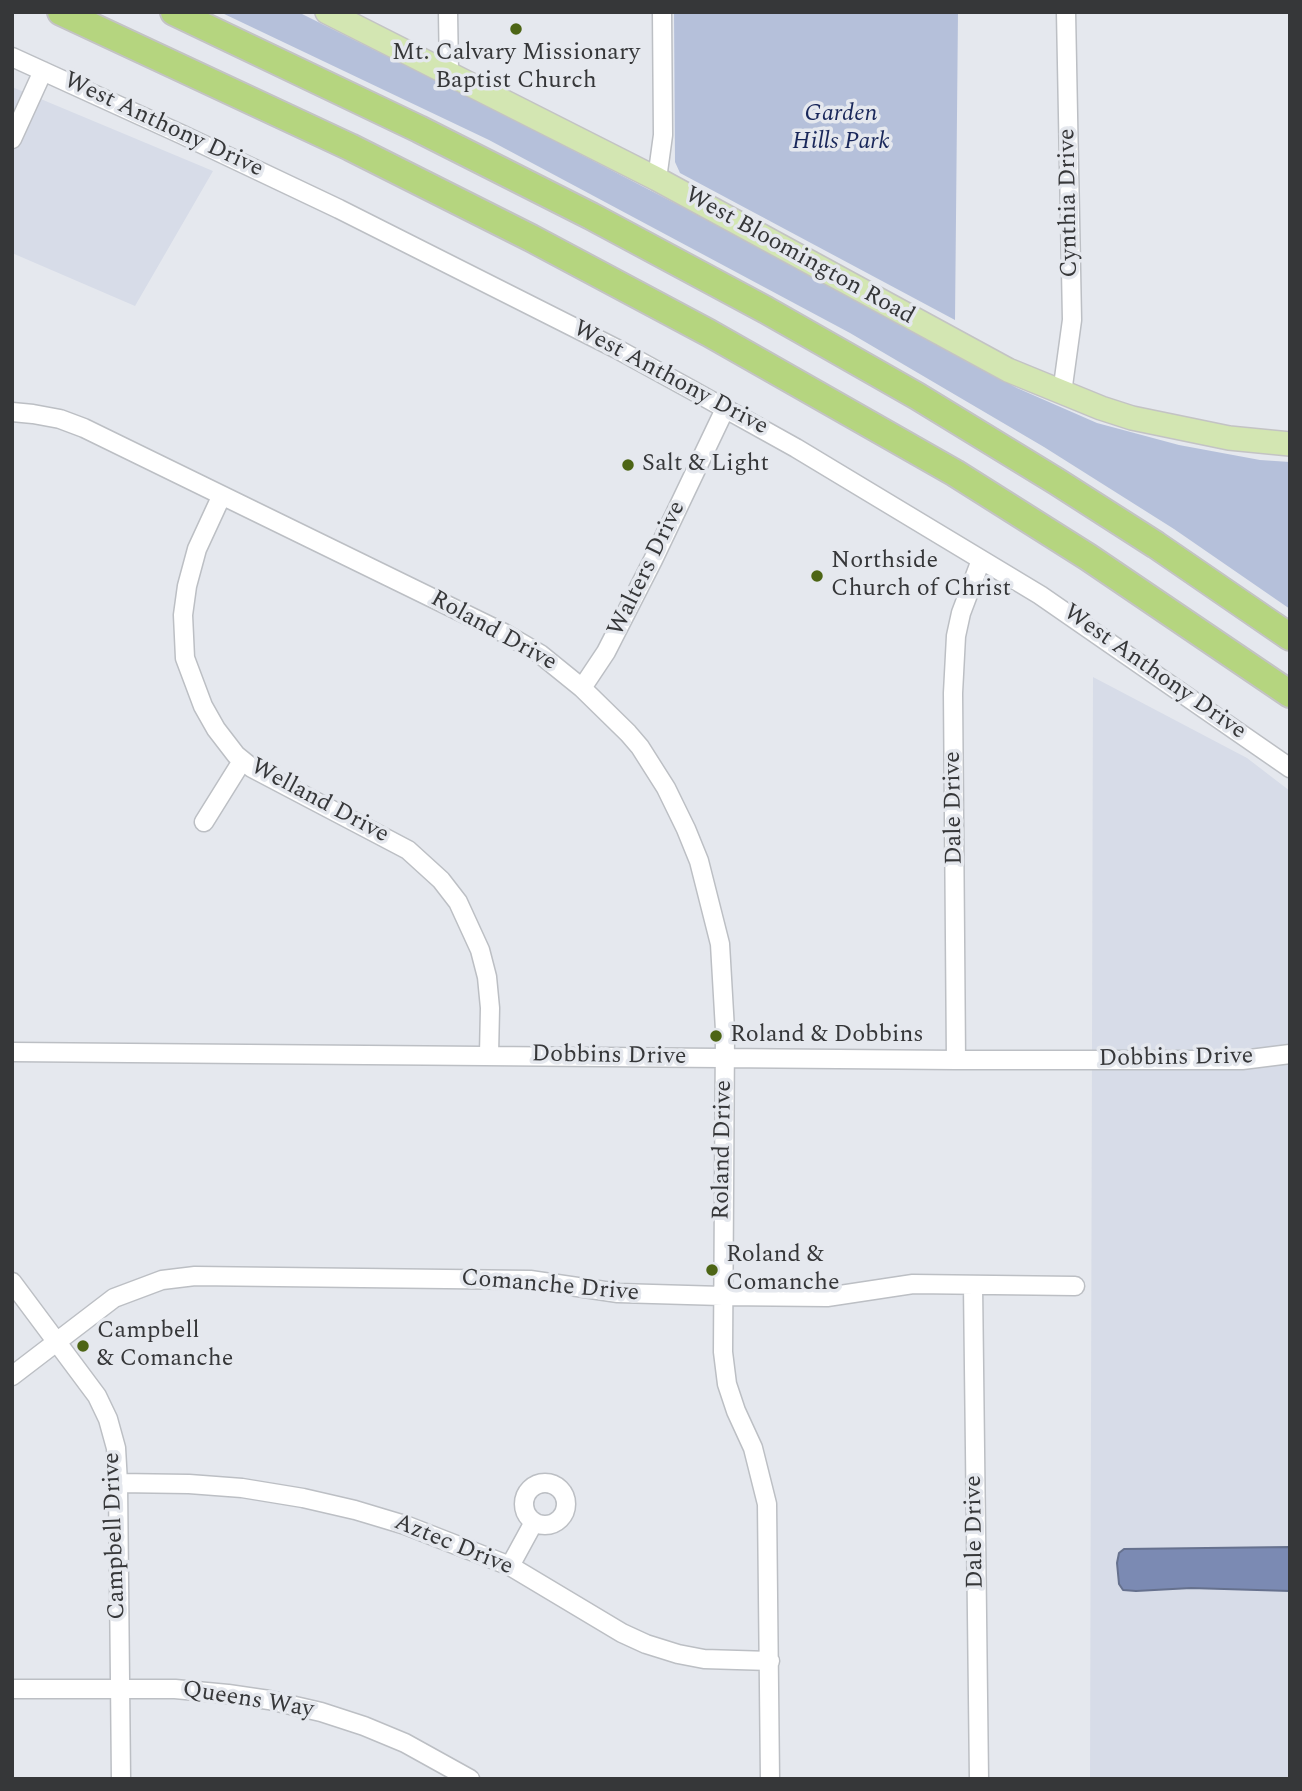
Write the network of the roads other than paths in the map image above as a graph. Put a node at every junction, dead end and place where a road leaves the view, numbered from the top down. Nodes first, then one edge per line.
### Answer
1 (61, 12) edge
2 (174, 12) edge
3 (327, 12) edge
4 (448, 12) edge
5 (662, 12) edge
6 (1066, 12) edge
7 (12, 57) edge
8 (43, 71) junction
9 (449, 73) junction
10 (12, 139) edge
11 (657, 179) junction
12 (1062, 393) junction
13 (725, 409) junction
14 (12, 412) edge
15 (1290, 444) edge
16 (221, 497) junction
17 (981, 560) junction
18 (1290, 636) edge
19 (582, 688) junction
20 (1290, 694) edge
21 (242, 761) junction
22 (1290, 768) edge
23 (204, 822) dead end
24 (12, 1052) edge
25 (1290, 1054) edge
26 (489, 1055) junction
27 (725, 1059) junction
28 (956, 1060) junction
29 (12, 1282) edge
30 (973, 1285) junction
31 (1075, 1286) dead end
32 (722, 1296) junction
33 (56, 1341) junction
34 (12, 1376) edge
35 (118, 1483) junction
36 (534, 1522) dead end
37 (510, 1566) junction
38 (770, 1661) junction
39 (120, 1688) junction
40 (12, 1689) edge
41 (121, 1779) edge
42 (470, 1779) edge
43 (770, 1779) edge
44 (979, 1779) edge

1 - 20 highway
2 - 18 highway
3 - 9 main road, West Bloomington Road
4 - 9 street
5 - 11 street
6 - 12 street, Cynthia Drive
7 - 8 street, West Anthony Drive
8 - 10 street
8 - 13 street, West Anthony Drive
9 - 11 main road, West Bloomington Road
11 - 12 main road, West Bloomington Road
12 - 15 main road, West Bloomington Road
13 - 17 street, West Anthony Drive
13 - 19 street, Walters Drive
14 - 16 street, Roland Drive
16 - 19 street, Roland Drive
16 - 21 street, Welland Drive
17 - 22 street, West Anthony Drive
17 - 28 street, Dale Drive
19 - 27 street, Roland Drive
21 - 23 street
21 - 26 street, Welland Drive
24 - 26 street, Dobbins Drive
25 - 28 street, Dobbins Drive
26 - 27 street, Dobbins Drive
27 - 28 street, Dobbins Drive
27 - 32 street, Roland Drive
29 - 33 street, Campbell Drive
30 - 31 street, Comanche Drive
30 - 32 street, Comanche Drive
30 - 44 street, Dale Drive
32 - 33 street, Comanche Drive
32 - 38 street, Roland Drive
33 - 34 street, Comanche Drive
33 - 35 street, Campbell Drive
35 - 37 street, Aztec Drive
35 - 39 street, Campbell Drive
36 - 37 street
37 - 38 street, Aztec Drive
38 - 43 street, Roland Drive
39 - 40 street, Queens Way
39 - 41 street, Campbell Drive
39 - 42 street, Queens Way

